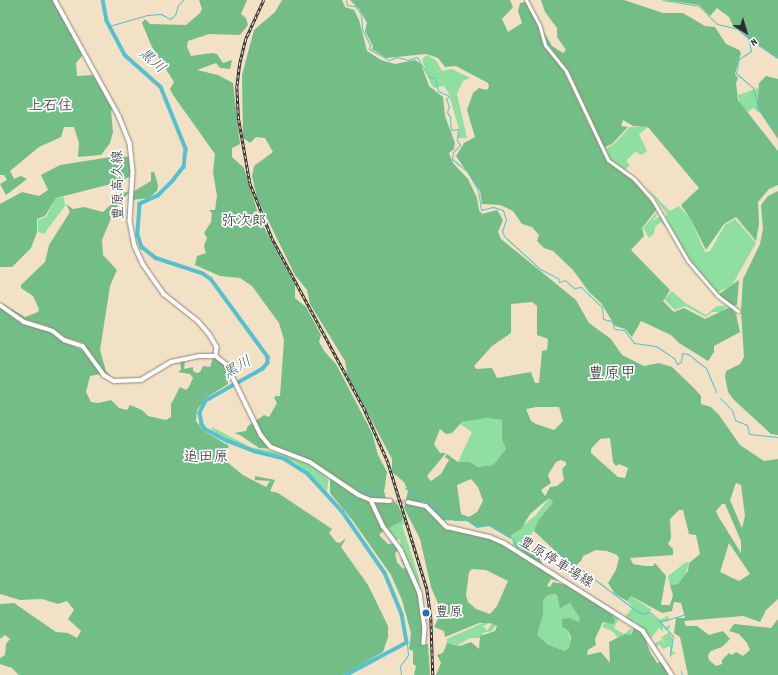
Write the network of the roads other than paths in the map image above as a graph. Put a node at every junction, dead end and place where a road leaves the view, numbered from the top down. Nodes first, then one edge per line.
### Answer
1 (55, 0) edge
2 (526, 0) edge
3 (0, 305) edge
4 (738, 311) dead end
5 (216, 356) junction
6 (371, 500) junction
7 (390, 501) tunnel mouth
8 (408, 502) tunnel mouth
9 (424, 643) dead end
10 (672, 675) edge

1 - 5 main road, 豊原高久線
2 - 4 street
3 - 5 main road
5 - 6 main road
6 - 7 main road
6 - 9 main road
8 - 10 main road, 豊原停車場線

